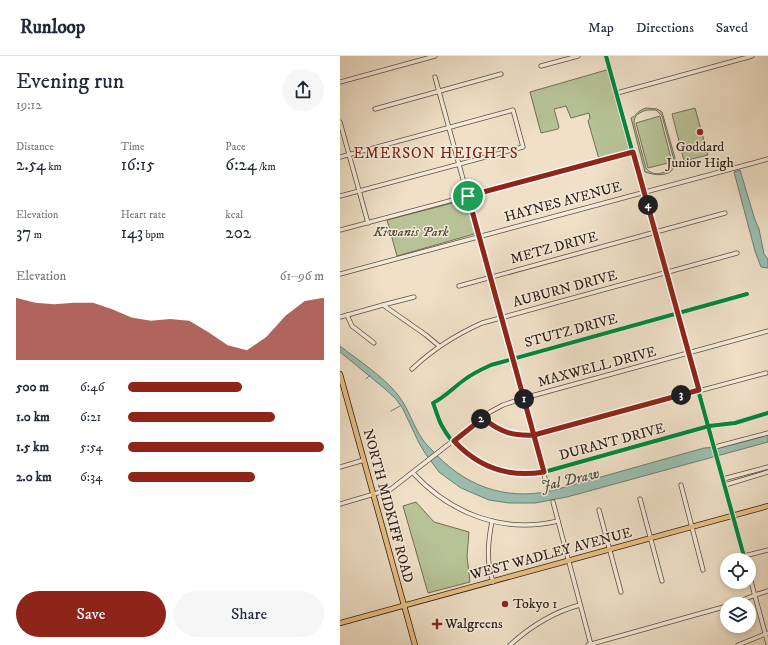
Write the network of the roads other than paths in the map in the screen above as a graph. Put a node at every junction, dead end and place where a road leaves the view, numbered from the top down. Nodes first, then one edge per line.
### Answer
1 (435, 56) edge
2 (578, 56) edge
3 (606, 56) edge
4 (752, 56) edge
5 (541, 66) dead end
6 (501, 74) dead end
7 (435, 77) dead end
8 (340, 82) edge
9 (439, 91) junction
10 (617, 93) junction
11 (375, 109) dead end
12 (340, 122) edge
13 (449, 128) junction
14 (633, 152) junction
15 (349, 155) junction
16 (340, 157) edge
17 (768, 158) edge
18 (459, 164) junction
19 (359, 191) junction
20 (644, 192) junction
21 (340, 196) edge
22 (468, 196) junction
23 (725, 213) dead end
24 (368, 223) junction
25 (340, 230) edge
26 (655, 232) junction
27 (479, 236) junction
28 (737, 253) dead end
29 (666, 272) junction
30 (340, 274) edge
31 (490, 277) junction
32 (459, 286) dead end
33 (747, 294) dead end
34 (414, 297) dead end
35 (383, 305) junction
36 (678, 313) junction
37 (347, 315) junction
38 (340, 317) edge
39 (502, 318) junction
40 (768, 331) edge
41 (374, 343) dead end
42 (438, 346) junction
43 (689, 353) junction
44 (513, 358) junction
45 (412, 369) dead end
46 (766, 372) dead end
47 (340, 374) edge
48 (341, 382) edge
49 (699, 390) junction
50 (524, 398) junction
51 (433, 403) joint
52 (768, 413) edge
53 (483, 418) junction
54 (709, 426) junction
55 (768, 433) edge
56 (534, 435) junction
57 (454, 441) junction
58 (715, 447) junction
59 (364, 460) junction
60 (340, 467) edge
61 (768, 467) edge
62 (544, 472) junction
63 (768, 472) edge
64 (413, 473) junction
65 (723, 479) junction
66 (681, 485) dead end
67 (725, 485) junction
68 (548, 489) dead end
69 (374, 495) junction
70 (640, 499) dead end
71 (552, 502) dead end
72 (340, 504) edge
73 (768, 506) edge
74 (599, 510) dead end
75 (733, 516) junction
76 (558, 520) junction
77 (492, 521) junction
78 (692, 527) junction
79 (651, 538) junction
80 (610, 550) junction
81 (768, 550) edge
82 (744, 553) edge
83 (756, 554) edge
84 (569, 561) junction
85 (703, 570) dead end
86 (662, 581) dead end
87 (493, 582) junction
88 (753, 589) edge
89 (768, 591) edge
90 (621, 592) dead end
91 (755, 595) junction
92 (750, 597) edge
93 (580, 605) junction
94 (404, 606) junction
95 (720, 608) edge
96 (340, 623) edge
97 (767, 633) edge
98 (768, 644) edge
99 (415, 645) edge
100 (510, 645) edge
101 (590, 645) edge
102 (738, 645) edge

1 - 8 street
2 - 5 street
3 - 10 street
4 - 10 street
6 - 9 street
7 - 9 street
9 - 11 street
9 - 13 street
10 - 14 street
12 - 15 street
13 - 15 street
13 - 18 street
13 - 18 street
14 - 20 street
14 - 22 street
15 - 16 street
15 - 19 street
17 - 20 street, HAYNES AVENUE
18 - 19 street
18 - 22 street
19 - 21 street
19 - 24 street
20 - 26 street
20 - 27 street, HAYNES AVENUE
22 - 24 street
22 - 27 street
23 - 26 street, METZ DRIVE
24 - 25 street
26 - 29 street
26 - 31 street, METZ DRIVE
27 - 30 street, HAYNES AVENUE
27 - 31 street
28 - 29 street, AUBURN DRIVE
29 - 36 street
29 - 39 street, AUBURN DRIVE
31 - 32 street, METZ DRIVE
31 - 39 street
33 - 36 street, STUTZ DRIVE
34 - 35 street
35 - 37 street
35 - 42 street
36 - 43 street
36 - 44 street, STUTZ DRIVE
37 - 38 street
37 - 41 street
39 - 42 street, AUBURN DRIVE
39 - 44 street
40 - 43 street, MAXWELL DRIVE
42 - 45 street, AUBURN DRIVE
43 - 49 street
43 - 50 street, MAXWELL DRIVE
44 - 50 street
44 - 51 street, STUTZ DRIVE
46 - 49 street
47 - 48 main road, NORTH MIDKIFF ROAD
48 - 59 main road, NORTH MIDKIFF ROAD
49 - 54 street
49 - 56 street
50 - 53 street, MAXWELL DRIVE
50 - 56 street
51 - 57 street, DURANT DRIVE
52 - 54 street, DURANT DRIVE
53 - 56 street
53 - 57 street, MAXWELL DRIVE
54 - 58 street
54 - 62 street, DURANT DRIVE
55 - 58 street
56 - 62 street
57 - 62 street, DURANT DRIVE
57 - 64 street, MAXWELL DRIVE
58 - 65 street
59 - 60 street
59 - 69 main road, NORTH MIDKIFF ROAD
61 - 65 street
62 - 68 street
63 - 67 street
64 - 69 street, MAXWELL DRIVE
64 - 77 street
65 - 67 street
66 - 78 street
67 - 75 street
69 - 72 street, MAXWELL DRIVE
69 - 94 main road, NORTH MIDKIFF ROAD
70 - 79 street
71 - 76 street
73 - 75 main road, WEST WADLEY AVENUE
74 - 80 street
75 - 78 main road, WEST WADLEY AVENUE
75 - 82 street
76 - 77 street
76 - 84 street
77 - 87 street
78 - 79 main road, WEST WADLEY AVENUE
78 - 85 street
79 - 80 main road, WEST WADLEY AVENUE
79 - 86 street
80 - 84 main road, WEST WADLEY AVENUE
80 - 90 street
81 - 83 street
84 - 87 main road, WEST WADLEY AVENUE
84 - 93 street
87 - 94 main road, WEST WADLEY AVENUE
88 - 91 street
89 - 91 street
91 - 92 street
91 - 97 street
93 - 100 street
93 - 101 street
94 - 96 main road, WEST WADLEY AVENUE
94 - 99 main road, NORTH MIDKIFF ROAD
95 - 101 street
97 - 98 street
97 - 102 street

